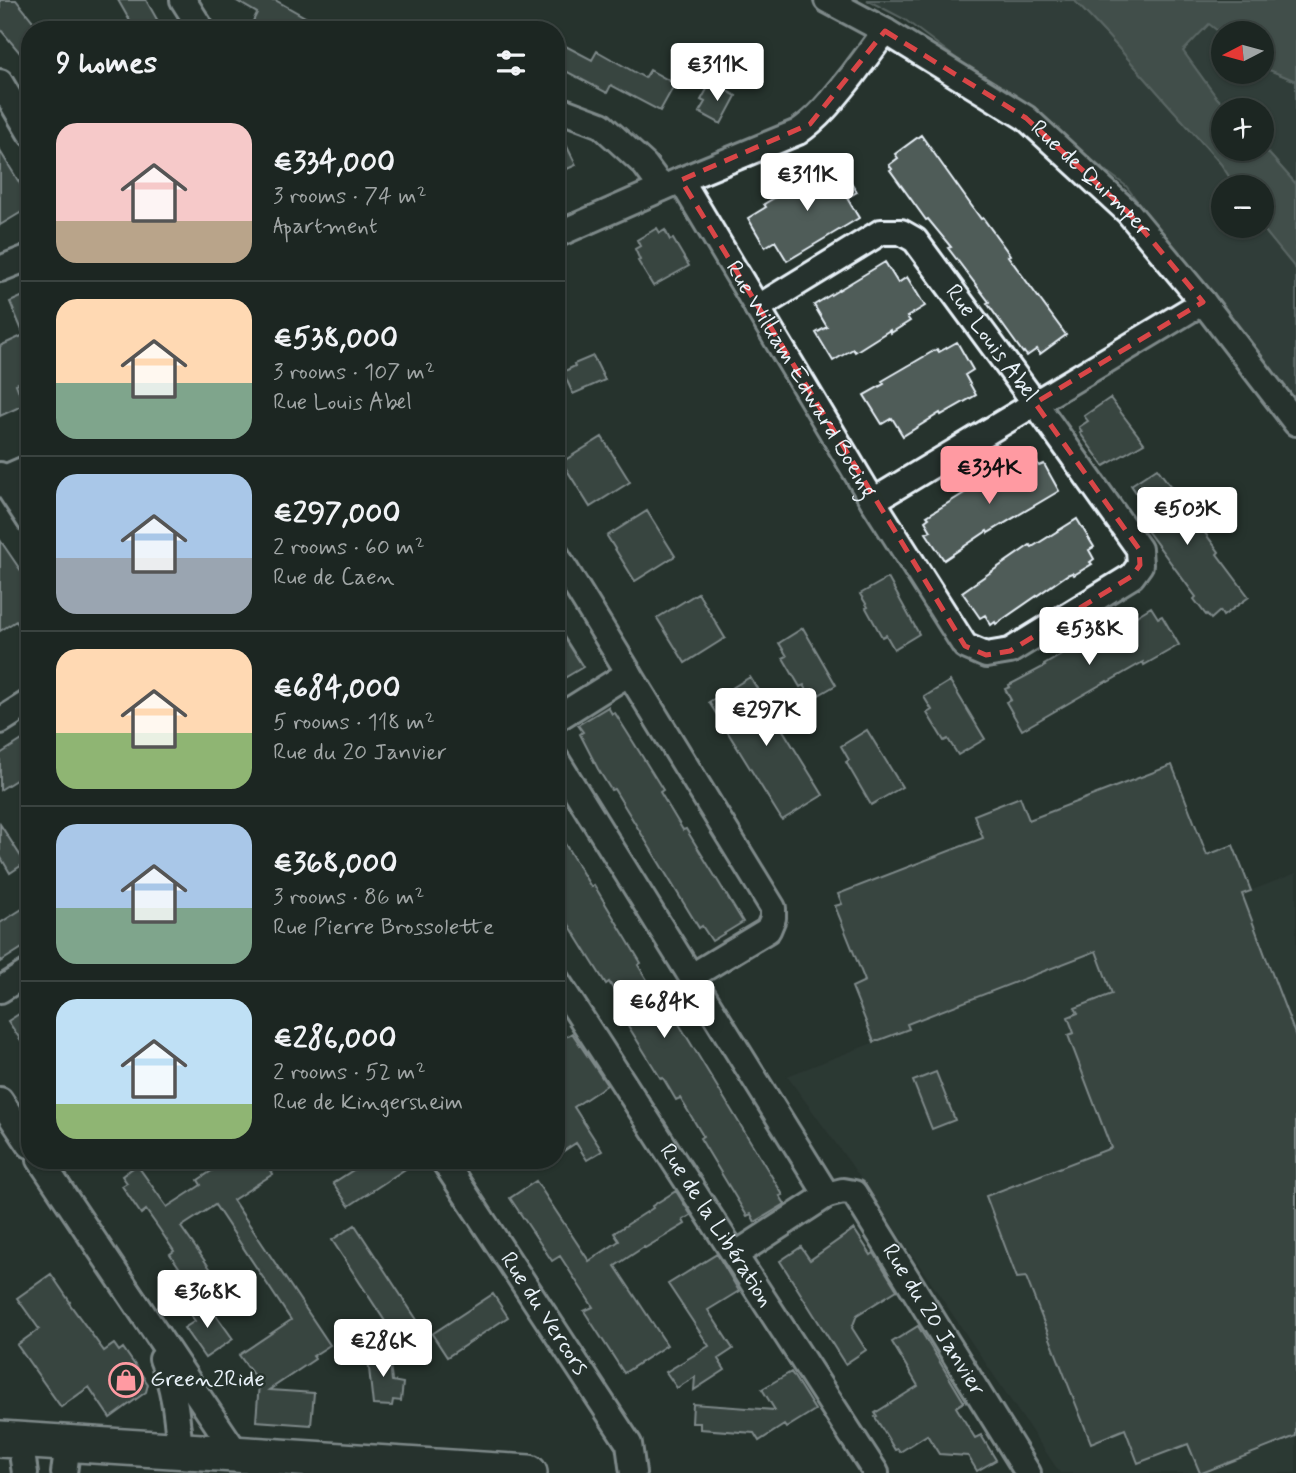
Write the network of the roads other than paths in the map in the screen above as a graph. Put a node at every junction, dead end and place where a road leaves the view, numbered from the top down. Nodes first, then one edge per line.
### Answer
1 (183, 0) edge
2 (827, 0) edge
3 (196, 21) edge
4 (885, 31) junction
5 (0, 82) edge
6 (565, 111) edge
7 (21, 118) edge
8 (672, 184) junction
9 (565, 231) edge
10 (21, 261) edge
11 (0, 269) edge
12 (1203, 302) junction
13 (757, 308) junction
14 (1035, 403) junction
15 (1296, 423) edge
16 (21, 470) edge
17 (1, 478) edge
18 (873, 501) junction
19 (21, 508) edge
20 (565, 569) edge
21 (629, 673) junction
22 (21, 708) edge
23 (565, 713) edge
24 (0, 721) edge
25 (565, 773) edge
26 (692, 976) junction
27 (21, 977) edge
28 (0, 990) edge
29 (565, 993) edge
30 (0, 1100) edge
31 (21, 1132) edge
32 (46, 1169) edge
33 (449, 1169) edge
34 (827, 1195) junction
35 (735, 1255) junction
36 (144, 1316) junction
37 (15, 1451) edge
38 (180, 1451) junction
39 (237, 1454) junction
40 (66, 1458) edge
41 (529, 1473) edge
42 (633, 1473) edge
43 (876, 1473) edge
44 (1028, 1473) edge

1 - 3 street
2 - 4 street, Rue de Quimper
4 - 8 street
4 - 12 street, Rue de Quimper
5 - 7 street
6 - 8 street, Rue William Edward Boeing
8 - 9 street
8 - 13 street, Rue William Edward Boeing
10 - 11 street
12 - 14 street, Rue William Edward Boeing
12 - 15 street, Rue de Quimper
13 - 14 street, Rue Louis Abel
13 - 18 street, Rue William Edward Boeing
14 - 18 street, Rue William Edward Boeing
14 - 18 street, Rue Louis Abel
16 - 17 street
17 - 19 street
20 - 21 street
21 - 23 street
21 - 26 street
22 - 24 street
25 - 26 street
26 - 34 street
27 - 28 street
29 - 35 street, Rue de la Libération
30 - 31 street
32 - 36 street
33 - 42 street, Rue du Vercors
34 - 35 street, Rue du 20 Janvier
34 - 44 street, Rue du 20 Janvier
35 - 43 street, Rue de la Libération
36 - 38 street
36 - 39 street
37 - 40 main road
38 - 39 main road
38 - 40 main road
39 - 41 main road

